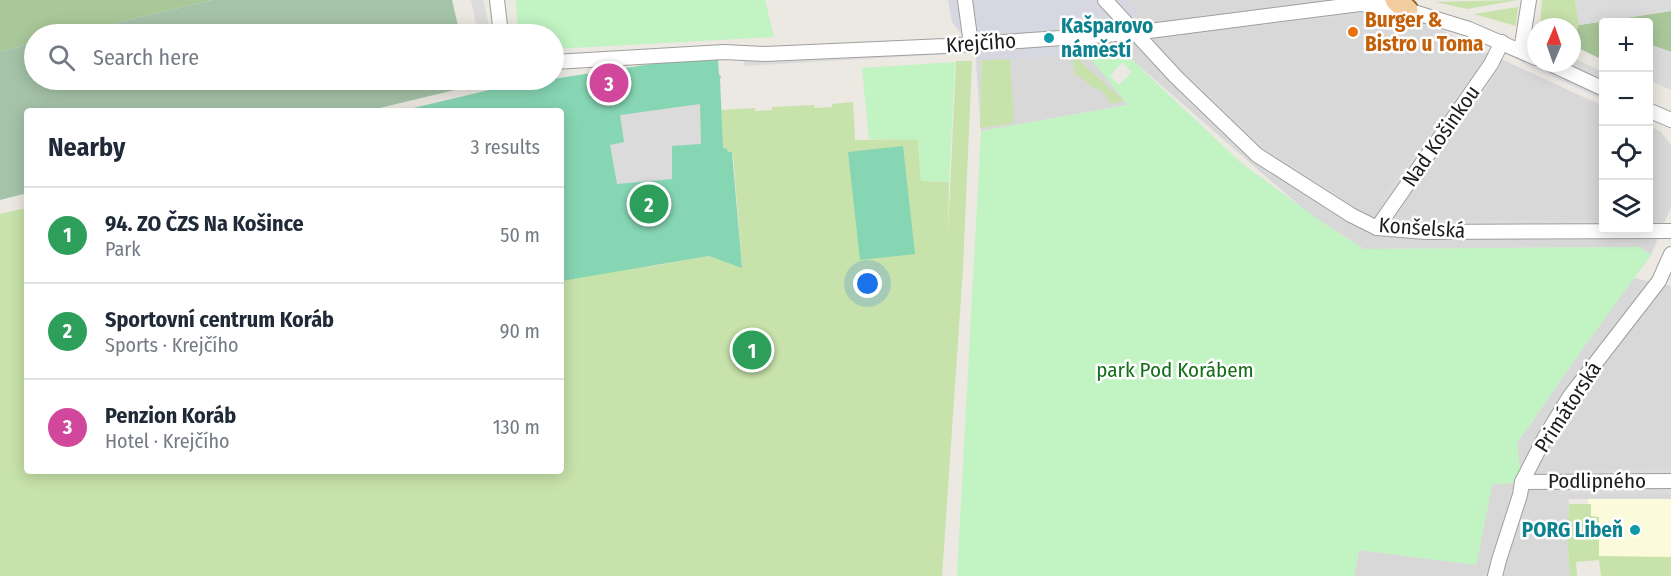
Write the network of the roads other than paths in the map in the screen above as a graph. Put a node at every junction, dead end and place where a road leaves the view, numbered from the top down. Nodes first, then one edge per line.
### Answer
1 (497, 0) edge
2 (965, 0) edge
3 (1105, 0) edge
4 (1529, 0) edge
5 (1401, 5) edge
6 (1306, 6) edge
7 (500, 24) edge
8 (1134, 33) junction
9 (1502, 42) junction
10 (970, 44) junction
11 (1521, 51) junction
12 (1527, 54) edge
13 (564, 61) edge
14 (1567, 72) edge
15 (1599, 87) edge
16 (1653, 112) edge
17 (1671, 120) edge
18 (1377, 228) junction
19 (1671, 231) edge
20 (1671, 254) edge
21 (1665, 283) edge
22 (1671, 481) edge
23 (1522, 482) junction
24 (1496, 576) edge

1 - 7 street
2 - 10 street
3 - 8 street
4 - 11 street
5 - 6 street, Krejčího
5 - 9 street
6 - 8 street, Krejčího
8 - 10 street, Krejčího
8 - 18 street, Konšelská
9 - 11 street
9 - 18 street, Nad Košinkou
10 - 13 street, Krejčího
11 - 12 street
14 - 15 street
16 - 17 street
18 - 19 street, Konšelská
20 - 21 street, Primátorská
21 - 23 street, Primátorská
22 - 23 street, Podlipného
23 - 24 street, Primátorská

